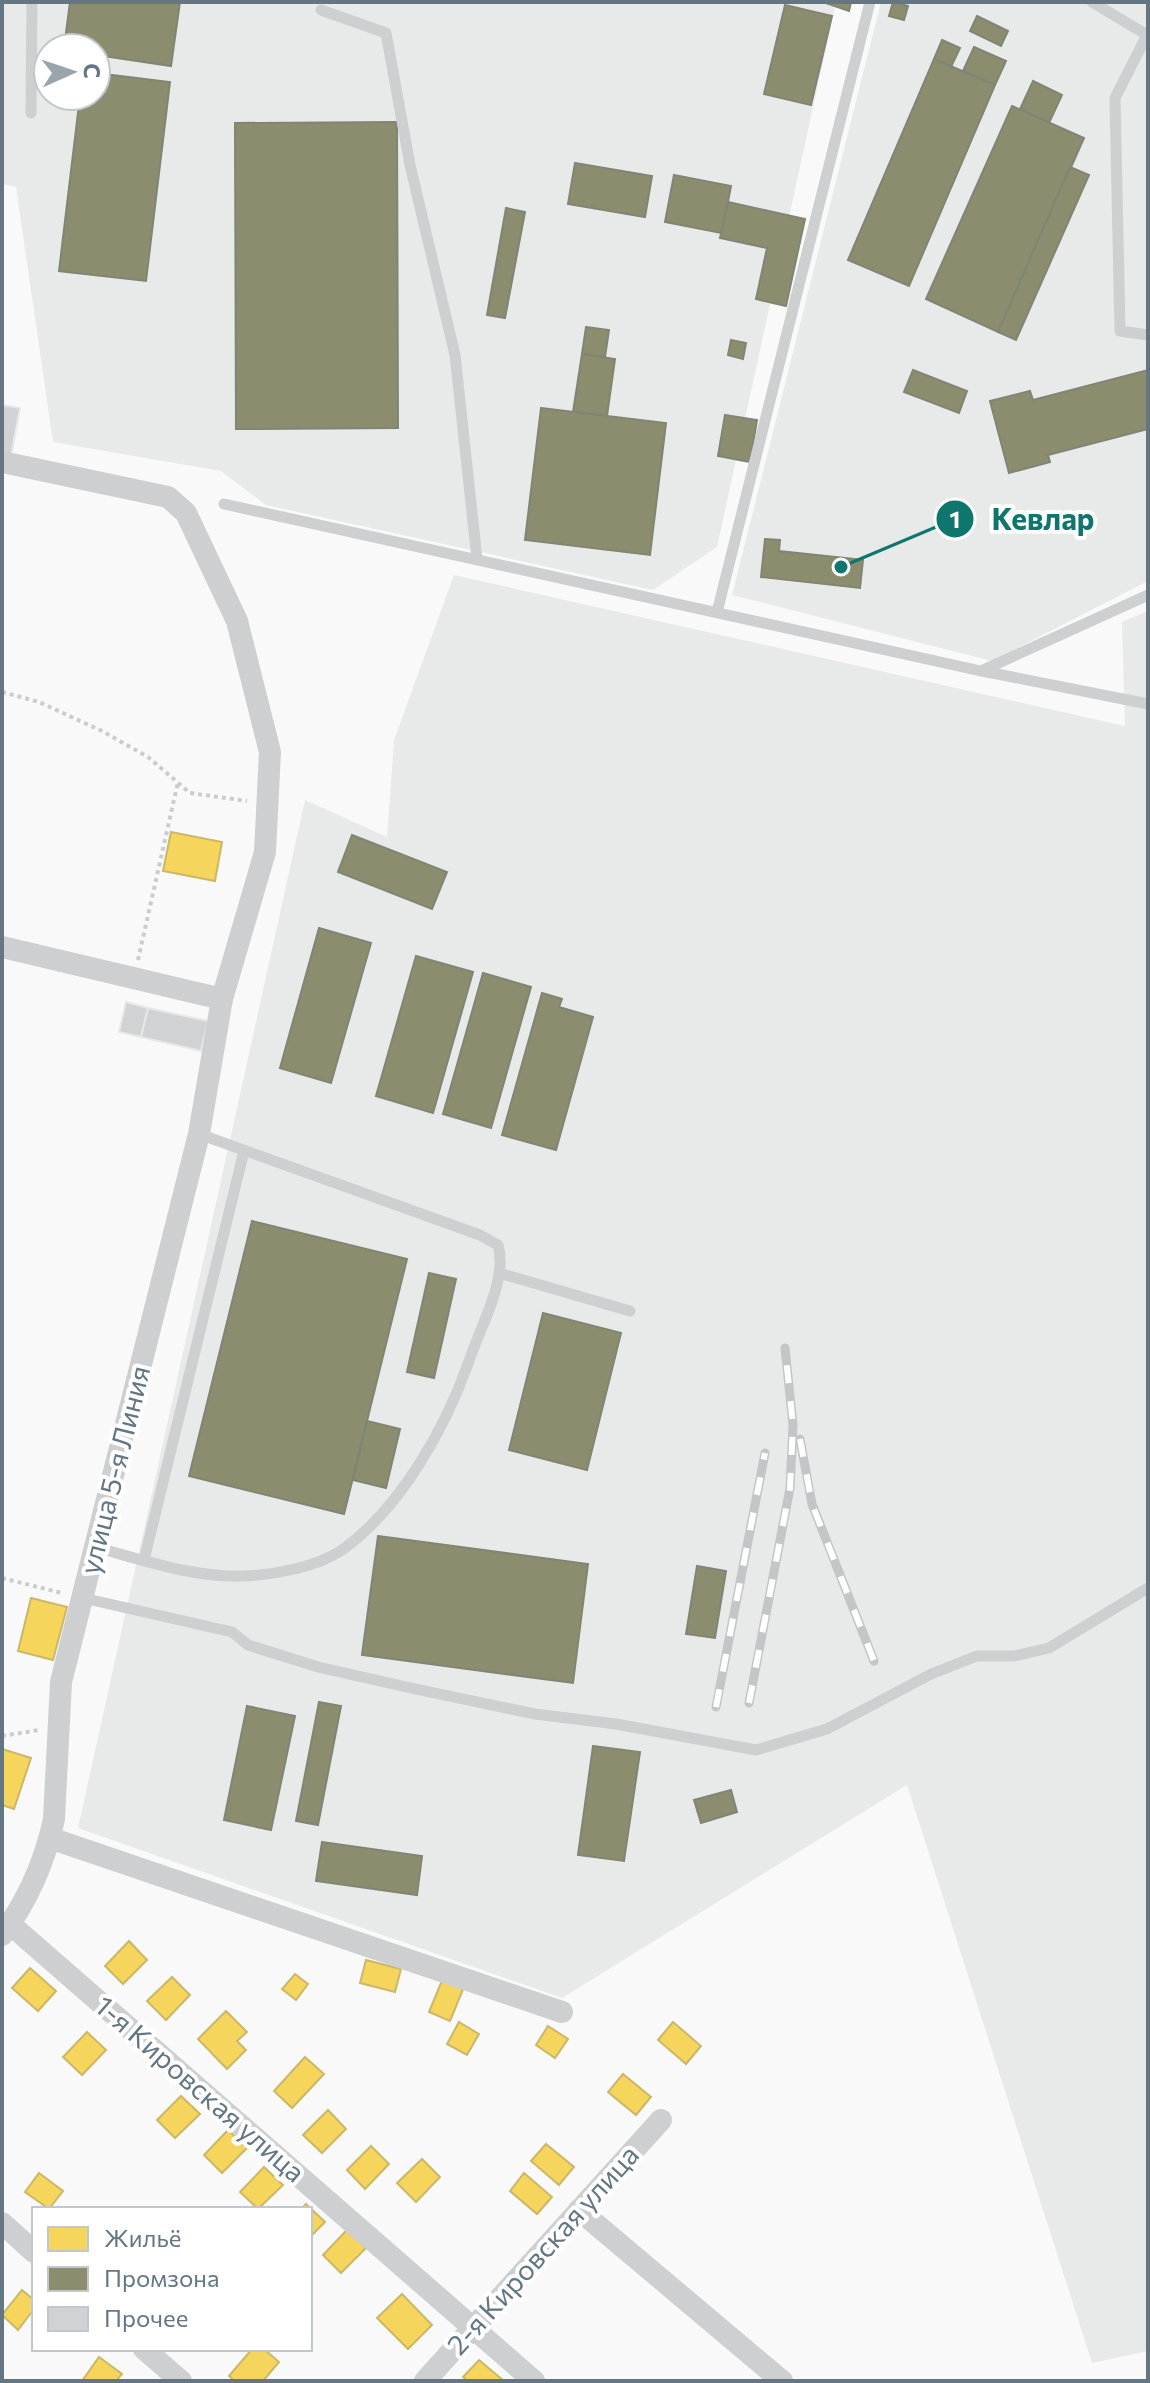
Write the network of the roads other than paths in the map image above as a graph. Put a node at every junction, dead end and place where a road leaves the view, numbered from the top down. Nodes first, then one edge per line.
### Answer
1 (32, 2) edge
2 (870, 2) edge
3 (1092, 2) edge
4 (321, 10) dead end
5 (1147, 34) edge
6 (31, 113) dead end
7 (1148, 335) edge
8 (2, 462) edge
9 (224, 504) dead end
10 (477, 559) junction
11 (1148, 595) edge
12 (717, 612) junction
13 (981, 671) junction
14 (1148, 704) edge
15 (2, 947) edge
16 (222, 999) junction
17 (199, 1134) junction
18 (244, 1151) junction
19 (499, 1273) junction
20 (630, 1311) dead end
21 (95, 1547) junction
22 (144, 1560) junction
23 (1148, 1588) edge
24 (83, 1598) junction
25 (50, 1838) junction
26 (6, 1930) edge
27 (562, 2012) dead end
28 (661, 2120) dead end
29 (579, 2210) junction
30 (2, 2223) edge
31 (32, 2250) edge
32 (475, 2327) junction
33 (146, 2351) edge
34 (181, 2381) edge
35 (425, 2381) edge
36 (534, 2381) edge
37 (782, 2381) edge

1 - 6 lane
2 - 12 lane
3 - 5 lane
4 - 10 lane
5 - 7 lane
8 - 16 street, улица 5-я Линия
9 - 10 lane
10 - 12 lane
11 - 13 lane
12 - 13 lane
13 - 14 lane
15 - 16 street
16 - 17 street, улица 5-я Линия
17 - 18 lane
17 - 21 street, улица 5-я Линия
18 - 19 lane
18 - 22 lane
19 - 20 lane
19 - 22 lane
21 - 22 lane
21 - 24 street, улица 5-я Линия
23 - 24 lane
24 - 25 street, улица 5-я Линия
25 - 26 street, улица 5-я Линия
25 - 27 street
26 - 32 street, 1-я Кировская улица
28 - 29 street, 2-я Кировская улица
29 - 32 street, 2-я Кировская улица
29 - 37 street
30 - 31 street
32 - 35 street, 2-я Кировская улица
32 - 36 street, 1-я Кировская улица
33 - 34 street

